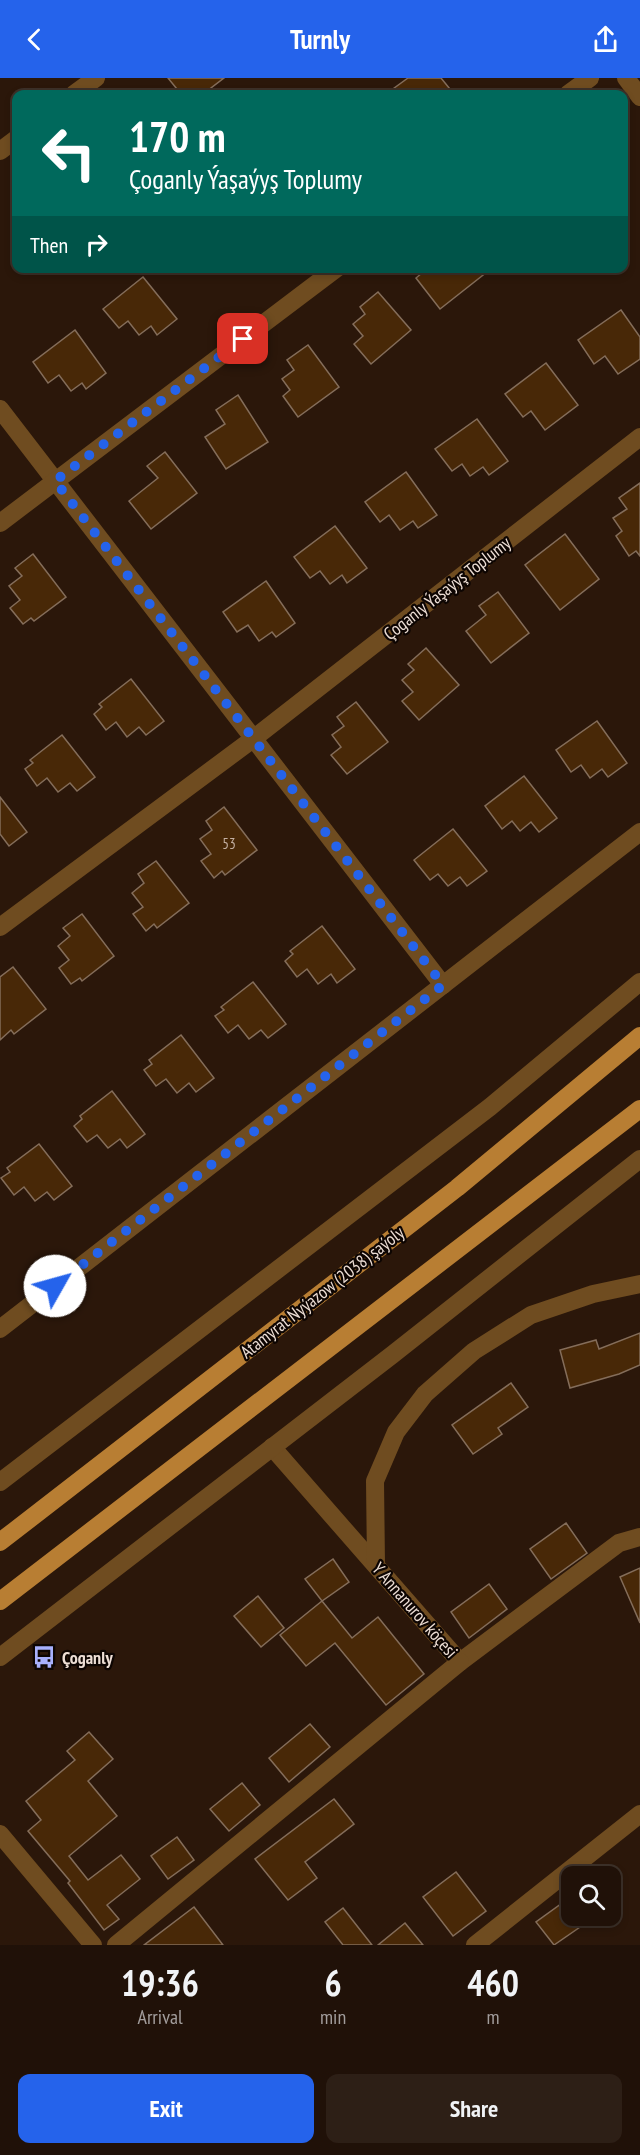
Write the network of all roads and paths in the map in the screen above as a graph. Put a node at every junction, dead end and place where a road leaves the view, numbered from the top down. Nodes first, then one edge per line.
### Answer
1 (96, 78) edge
2 (590, 78) edge
3 (626, 78) edge
4 (80, 90) edge
5 (574, 90) edge
6 (640, 97) edge
7 (12, 141) edge
8 (0, 151) edge
9 (330, 273) edge
10 (0, 409) edge
11 (640, 437) edge
12 (55, 481) junction
13 (0, 523) edge
14 (254, 739) junction
15 (640, 832) edge
16 (0, 927) edge
17 (640, 982) edge
18 (443, 985) junction
19 (640, 1036) edge
20 (640, 1109) edge
21 (640, 1159) edge
22 (640, 1284) edge
23 (0, 1329) edge
24 (272, 1447) junction
25 (0, 1482) edge
26 (640, 1537) edge
27 (0, 1542) edge
28 (376, 1564) junction
29 (0, 1601) edge
30 (0, 1657) edge
31 (460, 1662) junction
32 (640, 1814) edge
33 (0, 1834) edge
34 (93, 1945) edge
35 (116, 1945) edge
36 (475, 1945) edge

1 - 4 street
2 - 5 street
3 - 6 street
7 - 8 street
9 - 12 street
10 - 12 street
11 - 14 street, Çoganly Ýaşaýyş Toplumy
12 - 13 street
12 - 14 street
14 - 16 street, Çoganly Ýaşaýyş Toplumy
14 - 18 street
15 - 18 street
17 - 25 street
18 - 23 street
19 - 27 main road, Atamyrat Nyýazow (2038) şaýoly
20 - 29 main road
21 - 24 street
22 - 28 street
24 - 28 street, Y Annanurov köçesi
24 - 30 street
26 - 31 street, Y Annanurov köçesi
28 - 31 street, Y Annanurov köçesi
31 - 35 street
32 - 36 street
33 - 34 street

